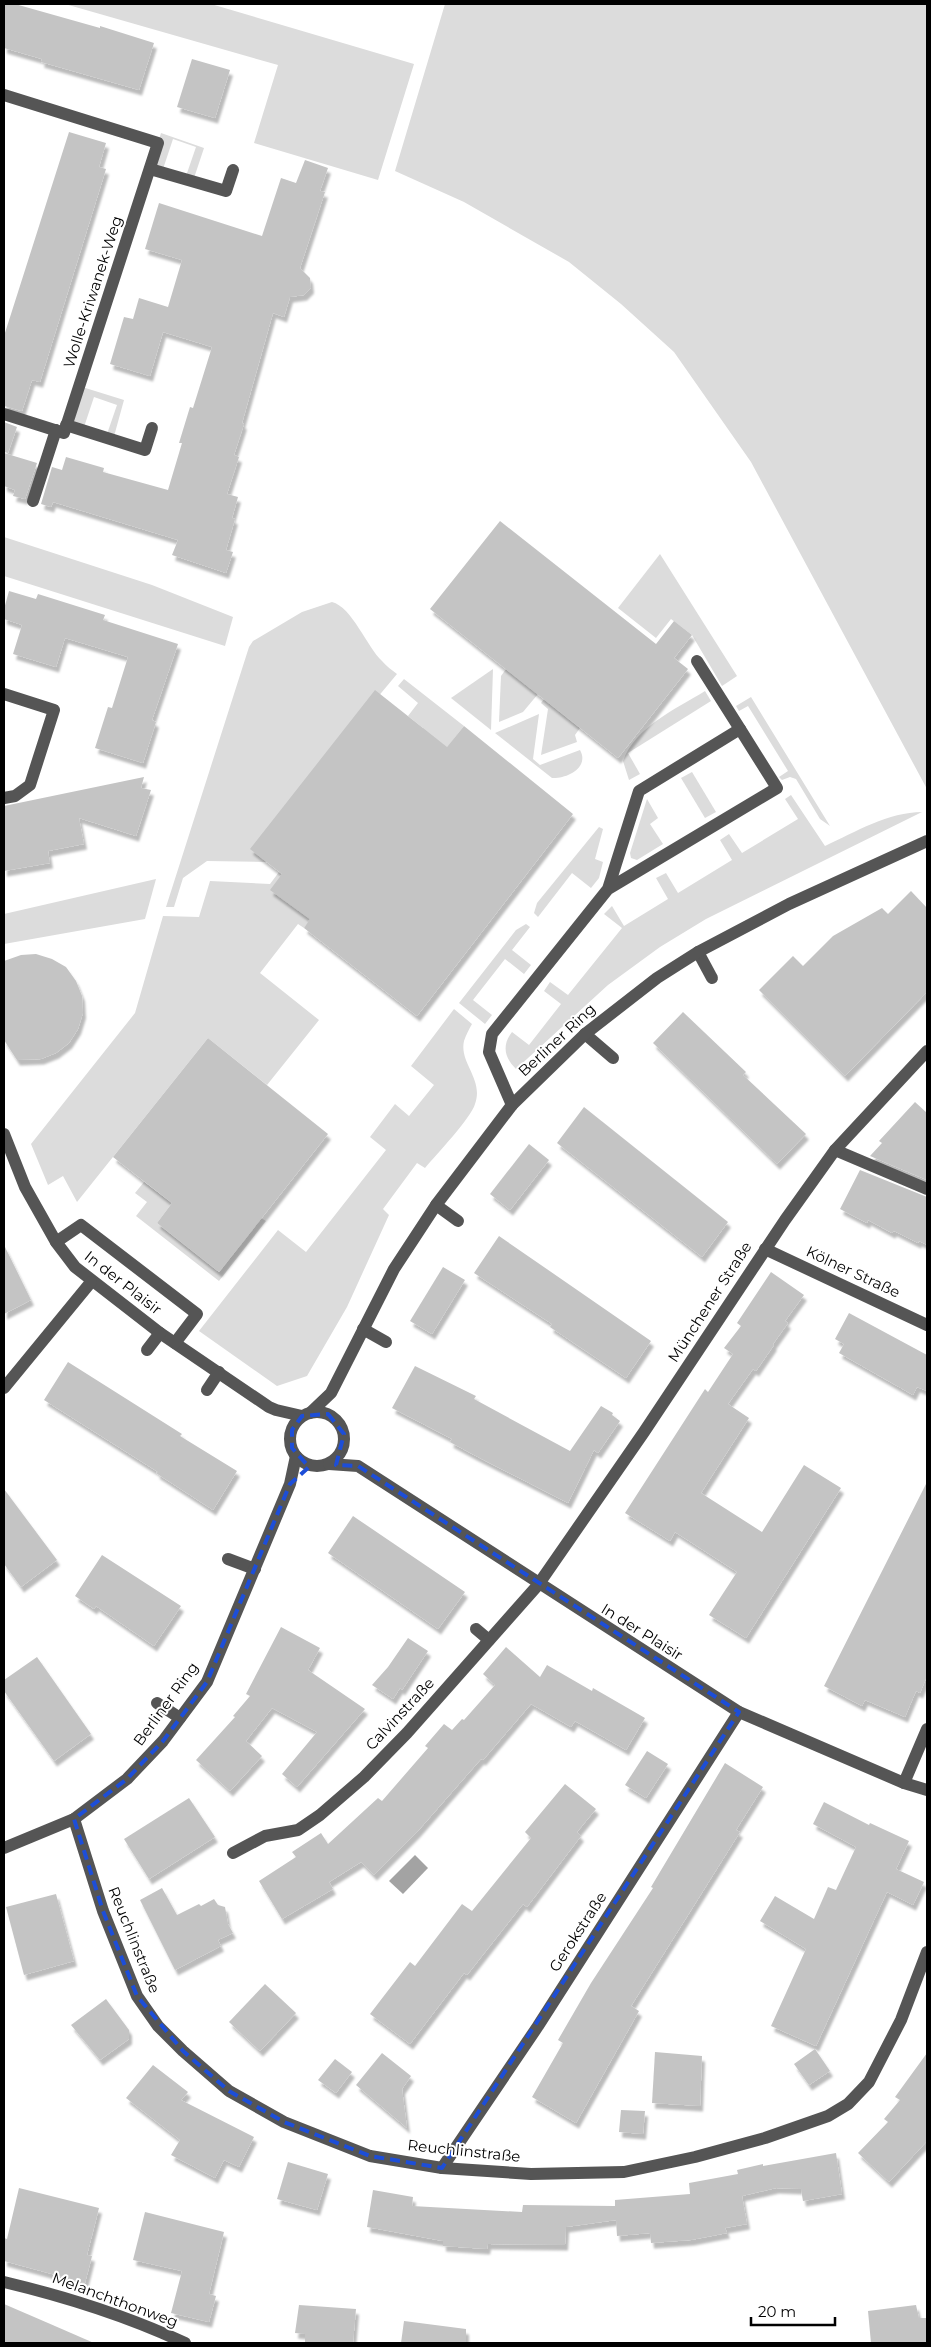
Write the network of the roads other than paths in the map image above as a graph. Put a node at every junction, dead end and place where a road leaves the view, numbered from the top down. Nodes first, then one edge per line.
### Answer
1 (4, 95) edge
2 (150, 168) junction
3 (233, 170) dead end
4 (4, 414) edge
5 (61, 428) junction
6 (152, 428) dead end
7 (33, 501) dead end
8 (697, 661) dead end
9 (4, 694) edge
10 (740, 729) junction
11 (4, 798) edge
12 (927, 841) edge
13 (608, 889) junction
14 (698, 952) junction
15 (712, 978) dead end
16 (585, 1034) junction
17 (927, 1052) edge
18 (613, 1058) dead end
19 (512, 1104) junction
20 (4, 1134) edge
21 (835, 1150) junction
22 (927, 1189) edge
23 (436, 1205) junction
24 (458, 1221) dead end
25 (56, 1242) junction
26 (765, 1249) junction
27 (92, 1282) junction
28 (927, 1324) edge
29 (363, 1329) junction
30 (160, 1332) junction
31 (386, 1342) dead end
32 (175, 1343) junction
33 (147, 1350) dead end
34 (219, 1372) junction
35 (4, 1388) edge
36 (207, 1390) dead end
37 (331, 1393) junction
38 (276, 1410) junction
39 (306, 1414) junction
40 (336, 1419) junction
41 (292, 1430) junction
42 (344, 1443) junction
43 (296, 1456) junction
44 (328, 1464) junction
45 (311, 1465) junction
46 (358, 1466) junction
47 (290, 1484) junction
48 (228, 1559) dead end
49 (255, 1569) junction
50 (538, 1585) junction
51 (476, 1629) dead end
52 (489, 1640) junction
53 (157, 1703) dead end
54 (739, 1712) junction
55 (180, 1718) junction
56 (927, 1729) edge
57 (904, 1782) junction
58 (927, 1790) edge
59 (74, 1819) junction
60 (4, 1848) edge
61 (233, 1853) dead end
62 (927, 1952) edge
63 (442, 2168) junction
64 (4, 2282) edge
65 (185, 2343) edge

1 - 2 street, Wolle-Kriwanek-Weg
2 - 3 street
2 - 5 street, Wolle-Kriwanek-Weg
4 - 5 street
5 - 6 street
5 - 7 street, Wolle-Kriwanek-Weg
8 - 10 street
9 - 11 street
10 - 13 street
10 - 13 street
12 - 14 street, Berliner Ring
13 - 19 street
14 - 15 street
14 - 16 street, Berliner Ring
16 - 18 street
16 - 19 street, Berliner Ring
17 - 21 street, Münchener Straße
19 - 23 street, Berliner Ring
20 - 25 street, In der Plaisir
21 - 22 street
21 - 26 street, Münchener Straße
23 - 24 street
23 - 29 street, Berliner Ring
25 - 27 street, In der Plaisir
25 - 32 street
26 - 28 street, Kölner Straße
26 - 50 street, Münchener Straße
27 - 30 street, In der Plaisir
27 - 35 street
29 - 31 street
29 - 37 street, Berliner Ring
30 - 32 street, In der Plaisir
30 - 33 street
32 - 34 street, In der Plaisir
34 - 36 street
34 - 38 street, In der Plaisir
37 - 39 street, Berliner Ring
37 - 40 street
38 - 39 street, In der Plaisir
38 - 41 street, In der Plaisir
39 - 40 street
39 - 41 street
40 - 42 street
41 - 43 street
42 - 44 street
42 - 46 street, In der Plaisir
43 - 45 street
43 - 47 street, Berliner Ring
44 - 45 street
44 - 46 street, In der Plaisir
45 - 47 street, Berliner Ring
46 - 50 street, In der Plaisir
47 - 49 street, Berliner Ring
48 - 49 street
49 - 55 street, Berliner Ring
50 - 52 street, Calvinstraße
50 - 54 street, In der Plaisir
51 - 52 street
52 - 61 street, Calvinstraße
53 - 55 street
54 - 57 street, In der Plaisir
54 - 63 street, Gerokstraße
55 - 59 street, Berliner Ring
56 - 57 street
57 - 58 street, In der Plaisir
59 - 60 street, Berliner Ring
59 - 63 street, Reuchlinstraße
62 - 63 street, Reuchlinstraße
64 - 65 street, Melanchthonweg

